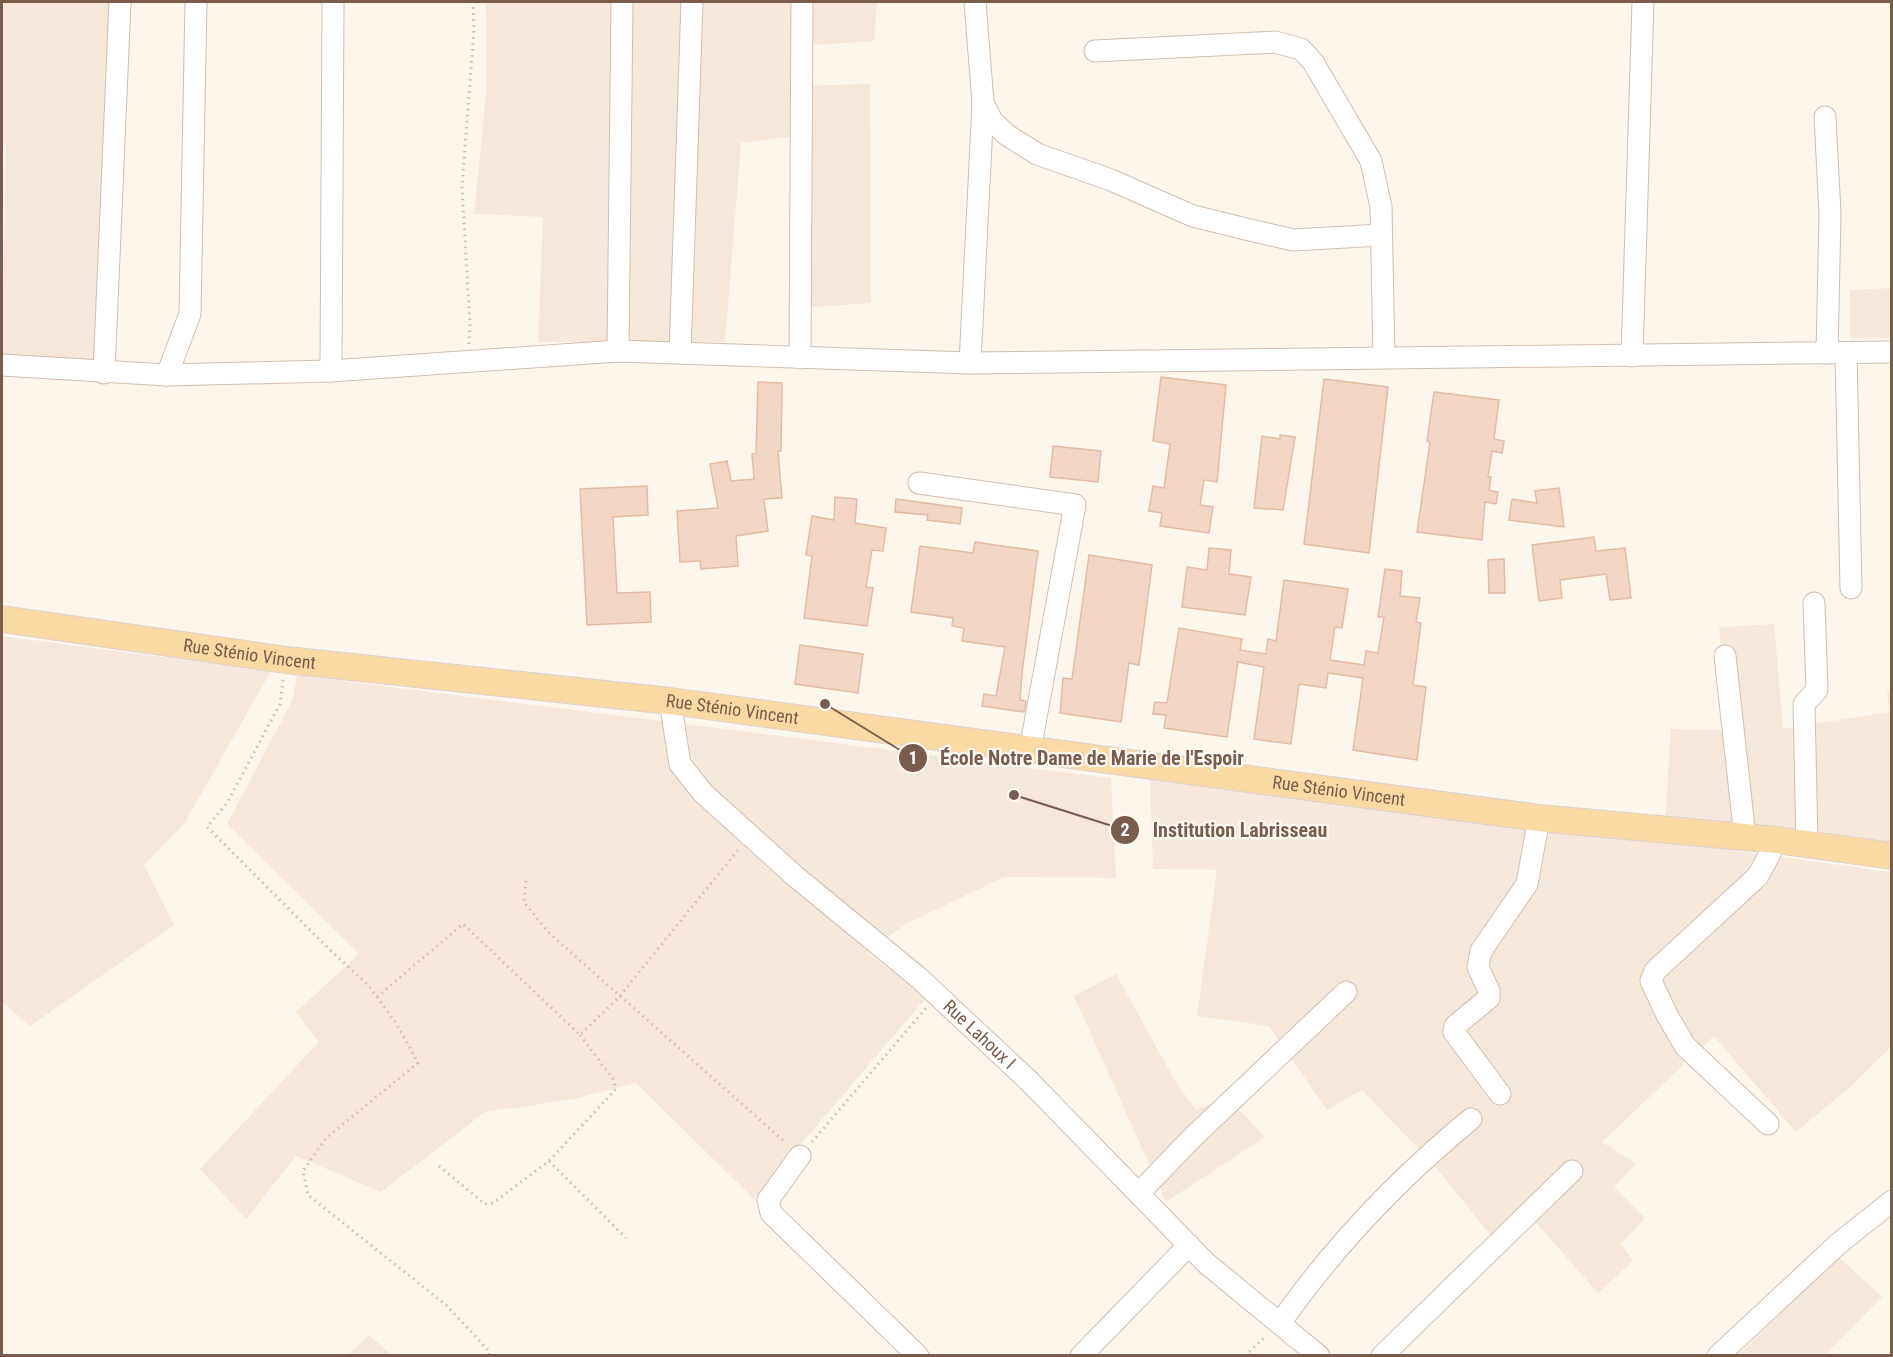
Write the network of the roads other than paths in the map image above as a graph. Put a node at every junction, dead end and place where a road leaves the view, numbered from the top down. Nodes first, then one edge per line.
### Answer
1 (120, 2) edge
2 (196, 2) edge
3 (333, 2) edge
4 (622, 2) edge
5 (692, 2) edge
6 (802, 2) edge
7 (975, 2) edge
8 (1643, 2) edge
9 (1095, 51) dead end
10 (983, 103) junction
11 (1825, 117) dead end
12 (1381, 235) junction
13 (618, 351) junction
14 (1892, 352) edge
15 (680, 353) junction
16 (1837, 353) junction
17 (1632, 356) junction
18 (1384, 357) junction
19 (800, 358) junction
20 (970, 363) junction
21 (2, 366) edge
22 (331, 370) junction
23 (104, 373) junction
24 (167, 375) junction
25 (919, 483) dead end
26 (1851, 588) dead end
27 (1814, 603) dead end
28 (2, 619) edge
29 (1725, 656) dead end
30 (670, 701) junction
31 (1030, 750) junction
32 (1539, 818) junction
33 (1745, 837) junction
34 (1777, 840) junction
35 (1807, 844) junction
36 (1892, 856) edge
37 (1346, 992) dead end
38 (1500, 1094) dead end
39 (1471, 1119) dead end
40 (1768, 1124) dead end
41 (800, 1156) road end
42 (1572, 1171) dead end
43 (1139, 1193) junction
44 (1892, 1201) edge
45 (1189, 1245) junction
46 (1280, 1323) junction
47 (918, 1356) edge
48 (1081, 1356) edge
49 (1319, 1356) edge
50 (1382, 1356) edge
51 (1718, 1356) edge

1 - 23 street
2 - 24 street
3 - 22 street
4 - 13 street
5 - 15 street
6 - 19 street
7 - 10 street
8 - 17 street
9 - 12 street
10 - 12 street
10 - 20 street
11 - 16 street
12 - 18 street
13 - 15 street
13 - 22 street
14 - 16 street
15 - 19 street
16 - 17 street
16 - 26 street
17 - 18 street
18 - 20 street
19 - 20 street
21 - 23 street
22 - 24 street
23 - 24 street
25 - 31 street
27 - 35 street
28 - 30 main road, Rue Sténio Vincent
29 - 33 street
30 - 31 main road, Rue Sténio Vincent
30 - 43 street, Rue Lahoux I
31 - 32 main road, Rue Sténio Vincent
32 - 33 main road, Rue Sténio Vincent
32 - 38 street
33 - 34 main road, Rue Sténio Vincent
34 - 35 main road, Rue Sténio Vincent
34 - 40 street
35 - 36 main road, Rue Sténio Vincent
37 - 43 street
39 - 46 street
41 - 47 street
42 - 50 street
43 - 45 street, Rue Lahoux I
44 - 51 street
45 - 46 street, Rue Lahoux I
45 - 48 street
46 - 49 street, Rue Lahoux I

